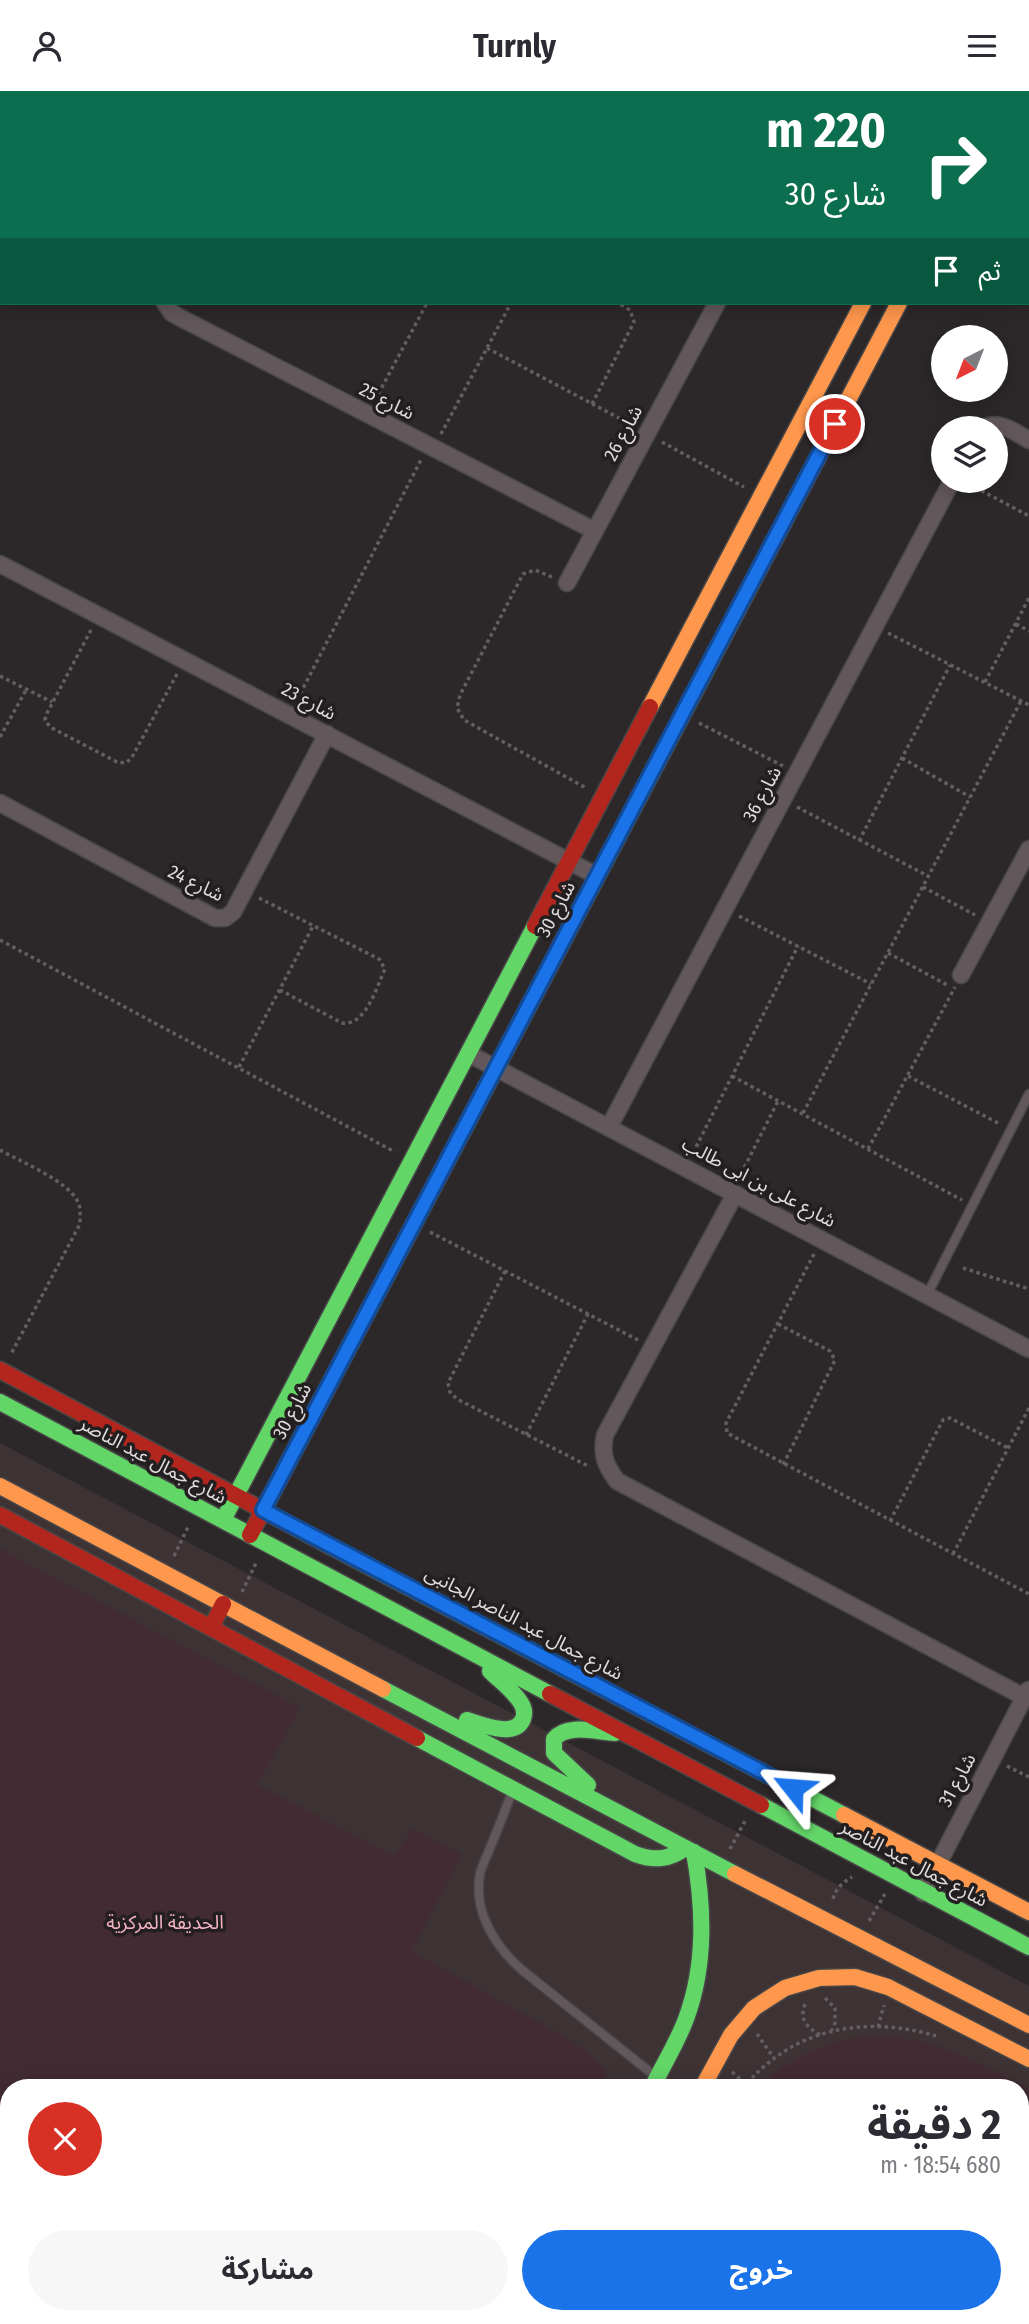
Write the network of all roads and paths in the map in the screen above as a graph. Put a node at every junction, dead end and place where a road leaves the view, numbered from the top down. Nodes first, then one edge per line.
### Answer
1 (166, 305) edge
2 (426, 305) edge
3 (510, 305) edge
4 (621, 305) edge
5 (716, 305) edge
6 (862, 305) edge
7 (898, 305) edge
8 (486, 348) junction
9 (592, 404) junction
10 (367, 414) junction
11 (1008, 429) edge
12 (647, 433) junction
13 (1029, 440) edge
14 (431, 447) junction
15 (947, 493) edge
16 (986, 493) edge
17 (761, 496) junction
18 (1029, 516) edge
19 (595, 531) junction
20 (0, 564) edge
21 (567, 583) joint
22 (1029, 598) edge
23 (99, 615) junction
24 (1016, 624) junction
25 (875, 626) junction
26 (1029, 631) edge
27 (185, 660) junction
28 (950, 665) junction
29 (0, 675) edge
30 (985, 682) junction
31 (27, 689) junction
32 (1021, 701) junction
33 (52, 702) junction
34 (1029, 705) edge
35 (682, 714) junction
36 (289, 715) junction
37 (327, 734) junction
38 (0, 737) edge
39 (902, 758) junction
40 (797, 774) junction
41 (604, 797) junction
42 (970, 797) junction
43 (783, 800) junction
44 (0, 803) edge
45 (859, 841) junction
46 (1029, 849) edge
47 (569, 861) junction
48 (597, 876) junction
49 (928, 876) junction
50 (923, 887) junction
51 (245, 890) junction
52 (725, 908) junction
53 (989, 923) junction
54 (314, 926) junction
55 (0, 940) edge
56 (798, 946) junction
57 (888, 953) junction
58 (957, 982) junction
59 (871, 984) junction
60 (280, 990) junction
61 (469, 1054) junction
62 (239, 1067) junction
63 (496, 1067) junction
64 (908, 1075) junction
65 (732, 1076) junction
66 (1029, 1094) edge
67 (779, 1101) junction
68 (803, 1114) junction
69 (609, 1127) junction
70 (1012, 1130) junction
71 (869, 1149) junction
72 (0, 1150) edge
73 (412, 1161) junction
74 (685, 1168) junction
75 (734, 1193) junction
76 (973, 1206) junction
77 (414, 1223) junction
78 (822, 1240) junction
79 (963, 1268) dead end
80 (505, 1271) junction
81 (1029, 1289) edge
82 (927, 1295) junction
83 (589, 1314) junction
84 (778, 1324) junction
85 (652, 1348) junction
86 (1029, 1349) edge
87 (1, 1370) edge
88 (0, 1402) edge
89 (1029, 1408) edge
90 (526, 1435) junction
91 (1008, 1448) junction
92 (783, 1465) junction
93 (617, 1481) junction
94 (0, 1486) edge
95 (236, 1497) junction
96 (197, 1507) junction
97 (263, 1510) junction
98 (0, 1515) edge
99 (223, 1520) junction
100 (890, 1521) junction
101 (250, 1535) junction
102 (266, 1543) junction
103 (953, 1554) junction
104 (165, 1573) junction
105 (1029, 1594) edge
106 (228, 1606) junction
107 (211, 1628) junction
108 (470, 1652) junction
109 (1027, 1693) edge
110 (428, 1711) junction
111 (624, 1733) junction
112 (992, 1758) junction
113 (1029, 1777) edge
114 (514, 1789) junction
115 (754, 1803) junction
116 (615, 1810) junction
117 (689, 1850) junction
118 (937, 1864) junction
119 (721, 1866) junction
120 (872, 1866) junction
121 (894, 1878) junction
122 (923, 1893) junction
123 (1029, 1912) edge
124 (834, 1925) junction
125 (860, 1938) junction
126 (1029, 1948) edge
127 (833, 1995) dead end
128 (886, 1999) dead end
129 (801, 2002) dead end
130 (1029, 2025) edge
131 (877, 2027) junction
132 (832, 2031) junction
133 (820, 2035) junction
134 (749, 2037) dead end
135 (941, 2037) dead end
136 (774, 2058) junction
137 (1029, 2059) edge
138 (728, 2069) dead end
139 (650, 2079) edge
140 (657, 2079) edge
141 (707, 2079) edge
142 (740, 2079) edge
143 (751, 2079) edge
144 (825, 2324) edge
145 (839, 2324) edge

1 - 10 street, شارع 25
2 - 10 path
3 - 8 path
4 - 9 path
5 - 12 street, شارع 26
6 - 17 main road, شارع 30
7 - 35 main road, شارع 30
8 - 9 path
8 - 14 path
9 - 12 path
10 - 14 street, شارع 25
11 - 13 street
12 - 17 path
12 - 19 street, شارع 26
14 - 19 street, شارع 25
14 - 36 path
15 - 25 street, شارع 36
16 - 18 path
17 - 41 main road, شارع 30
19 - 21 street, شارع 26
20 - 23 street, شارع 23
21 - 41 path
22 - 24 path
23 - 27 street, شارع 23
23 - 33 path
24 - 26 path
24 - 30 path
25 - 28 path
25 - 40 street, شارع 36
27 - 33 path
27 - 36 street, شارع 23
28 - 30 path
28 - 39 path
29 - 31 path
30 - 32 path
31 - 33 path
31 - 38 path
32 - 34 path
32 - 42 path
35 - 40 path
35 - 48 main road, شارع 30
36 - 37 street, شارع 23
37 - 47 street, شارع 23
37 - 51 street, شارع 24
39 - 42 path
39 - 45 path
40 - 43 street, شارع 36
41 - 47 main road, شارع 30
42 - 49 path
43 - 45 path
43 - 52 street, شارع 36
44 - 51 street, شارع 24
45 - 49 path
46 - 53 street
47 - 48 street, شارع 23
47 - 61 main road, شارع 30
48 - 63 main road, شارع 30
49 - 50 path
50 - 53 path
50 - 57 path
51 - 54 path
52 - 56 path
52 - 69 street, شارع 36
53 - 58 street
54 - 60 path
54 - 60 path
55 - 62 path
56 - 59 path
56 - 65 path
57 - 58 path
57 - 59 path
58 - 64 path
59 - 68 path
60 - 62 path
61 - 63 street, شارع على بن ابى طالب
61 - 73 main road, شارع 30
62 - 73 path
63 - 69 street, شارع على بن ابى طالب
63 - 77 main road, شارع 30
64 - 70 path
64 - 71 path
65 - 67 path
65 - 74 path
66 - 70 lane
67 - 68 path
67 - 75 path
68 - 71 path
69 - 74 street, شارع على بن ابى طالب
70 - 76 lane
71 - 76 path
72 - 87 path
73 - 95 main road, شارع 30
74 - 75 street, شارع على بن ابى طالب
75 - 78 street, شارع على بن ابى طالب
75 - 85 street
76 - 82 lane
77 - 80 path
77 - 97 main road, شارع 30
78 - 82 street, شارع على بن ابى طالب
78 - 84 path
79 - 81 path
80 - 83 path
80 - 90 path
82 - 86 street, شارع على بن ابى طالب
83 - 85 path
83 - 90 path
84 - 92 path
84 - 92 path
85 - 93 street
87 - 95 main road, شارع جمال عبد الناصر الجانبى
88 - 96 main road, شارع جمال عبد الناصر
89 - 91 path
90 - 93 path
91 - 100 path
91 - 103 path
92 - 100 path
93 - 109 street
94 - 104 main road
95 - 97 main road, شارع جمال عبد الناصر الجانبى
95 - 99 main road, شارع 30
96 - 99 main road, شارع جمال عبد الناصر
96 - 104 path
97 - 101 main road, شارع 30
97 - 118 main road, شارع جمال عبد الناصر الجانبى
98 - 107 main road
99 - 101 main road, شارع جمال عبد الناصر
100 - 103 path
101 - 102 main road, شارع جمال عبد الناصر
102 - 106 path
102 - 108 main road, شارع جمال عبد الناصر
103 - 105 path
104 - 106 main road
106 - 107 main road
106 - 110 main road
107 - 114 main road
108 - 110 main road
108 - 111 main road, شارع جمال عبد الناصر
109 - 112 street, شارع 31
110 - 116 main road
111 - 115 main road, شارع جمال عبد الناصر
111 - 116 main road
112 - 113 path
112 - 118 street, شارع 31
114 - 117 main road
114 - 139 lane
115 - 119 path
115 - 120 main road, شارع جمال عبد الناصر
116 - 117 main road
117 - 119 main road
117 - 140 main road
118 - 122 street, شارع 31
118 - 123 main road, شارع جمال عبد الناصر الجانبى
119 - 124 main road
120 - 121 main road, شارع جمال عبد الناصر
120 - 124 path
121 - 122 main road, شارع جمال عبد الناصر
121 - 125 path
122 - 126 main road, شارع جمال عبد الناصر
124 - 125 main road
125 - 130 main road
127 - 132 path
128 - 131 path
129 - 133 path
131 - 132 path
131 - 135 path
132 - 133 path
133 - 136 path
134 - 136 path
136 - 143 path
137 - 141 main road
138 - 142 path
144 - 145 lane

